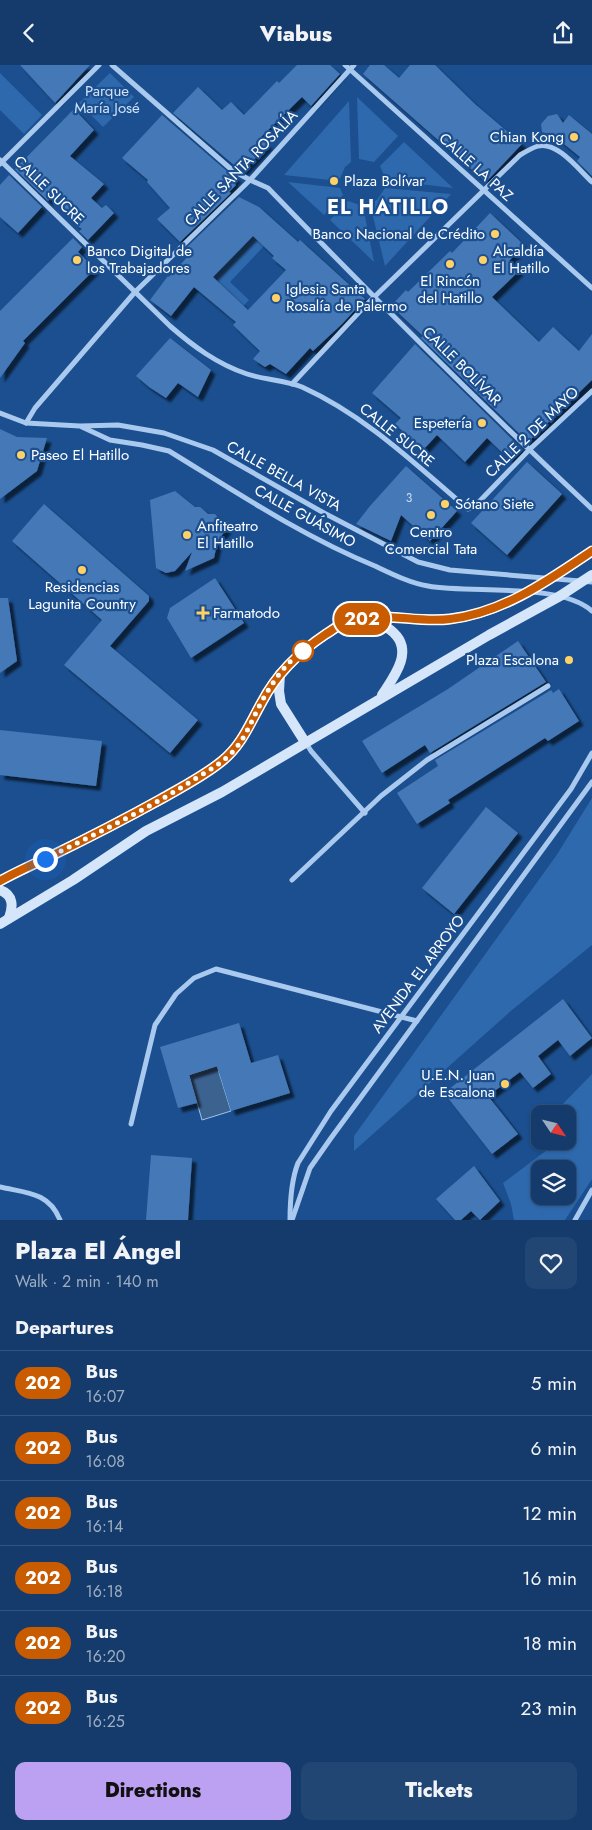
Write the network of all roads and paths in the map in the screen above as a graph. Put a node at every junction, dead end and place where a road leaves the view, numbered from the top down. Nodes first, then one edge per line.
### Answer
1 (99, 65) edge
2 (112, 65) edge
3 (345, 65) edge
4 (352, 67) edge
5 (1, 162) edge
6 (250, 180) junction
7 (592, 182) edge
8 (483, 191) junction
9 (592, 288) edge
10 (135, 292) junction
11 (375, 298) junction
12 (292, 384) junction
13 (592, 391) edge
14 (0, 413) edge
15 (26, 423) junction
16 (80, 426) junction
17 (529, 450) junction
18 (468, 509) joint
19 (592, 509) edge
20 (592, 551) edge
21 (592, 575) edge
22 (550, 578) junction
23 (587, 582) edge
24 (530, 591) junction
25 (560, 596) junction
26 (592, 611) edge
27 (367, 618) junction
28 (280, 673) junction
29 (548, 687) dead end
30 (380, 698) junction
31 (305, 742) junction
32 (592, 753) edge
33 (592, 782) edge
34 (365, 813) junction
35 (292, 880) dead end
36 (0, 881) edge
37 (0, 891) edge
38 (5, 921) edge
39 (402, 1017) junction
40 (417, 1021) junction
41 (131, 1124) dead end
42 (0, 1187) edge
43 (592, 1190) edge
44 (60, 1220) edge
45 (291, 1220) edge
46 (575, 1220) edge

1 - 5 street
2 - 6 street, CALLE BOLÍVAR
3 - 4 street, CALLE LA PAZ
4 - 6 street, CALLE SANTA ROSALÍA
4 - 8 street, CALLE LA PAZ
5 - 10 street, CALLE SUCRE
6 - 10 street, CALLE SANTA ROSALÍA
6 - 11 street, CALLE BOLÍVAR
7 - 8 street
8 - 9 street, CALLE LA PAZ
8 - 11 street
10 - 12 street, CALLE SUCRE
10 - 15 street, CALLE SANTA ROSALÍA
11 - 12 street
11 - 17 street, CALLE BOLÍVAR
12 - 18 street, CALLE SUCRE
13 - 17 street, CALLE 2 DE MAYO
14 - 15 street, CALLE BELLA VISTA
15 - 16 street, CALLE BELLA VISTA
16 - 22 street, CALLE BELLA VISTA
16 - 24 street, CALLE GUÁSIMO
17 - 18 street, CALLE 2 DE MAYO
17 - 19 street, CALLE BOLÍVAR
20 - 22 street
21 - 23 street
22 - 23 street
22 - 24 street
23 - 25 street
24 - 25 street
24 - 27 street
25 - 26 street
25 - 30 street
27 - 28 street
27 - 30 street
28 - 31 street
28 - 36 street
29 - 34 street
30 - 31 street
31 - 34 street
31 - 38 street
32 - 39 street, AVENIDA EL ARROYO
33 - 40 street, AVENIDA EL ARROYO
34 - 35 street
37 - 38 street
39 - 40 street
39 - 41 street
39 - 45 street, AVENIDA EL ARROYO
40 - 45 street, AVENIDA EL ARROYO
42 - 44 street
43 - 46 street

